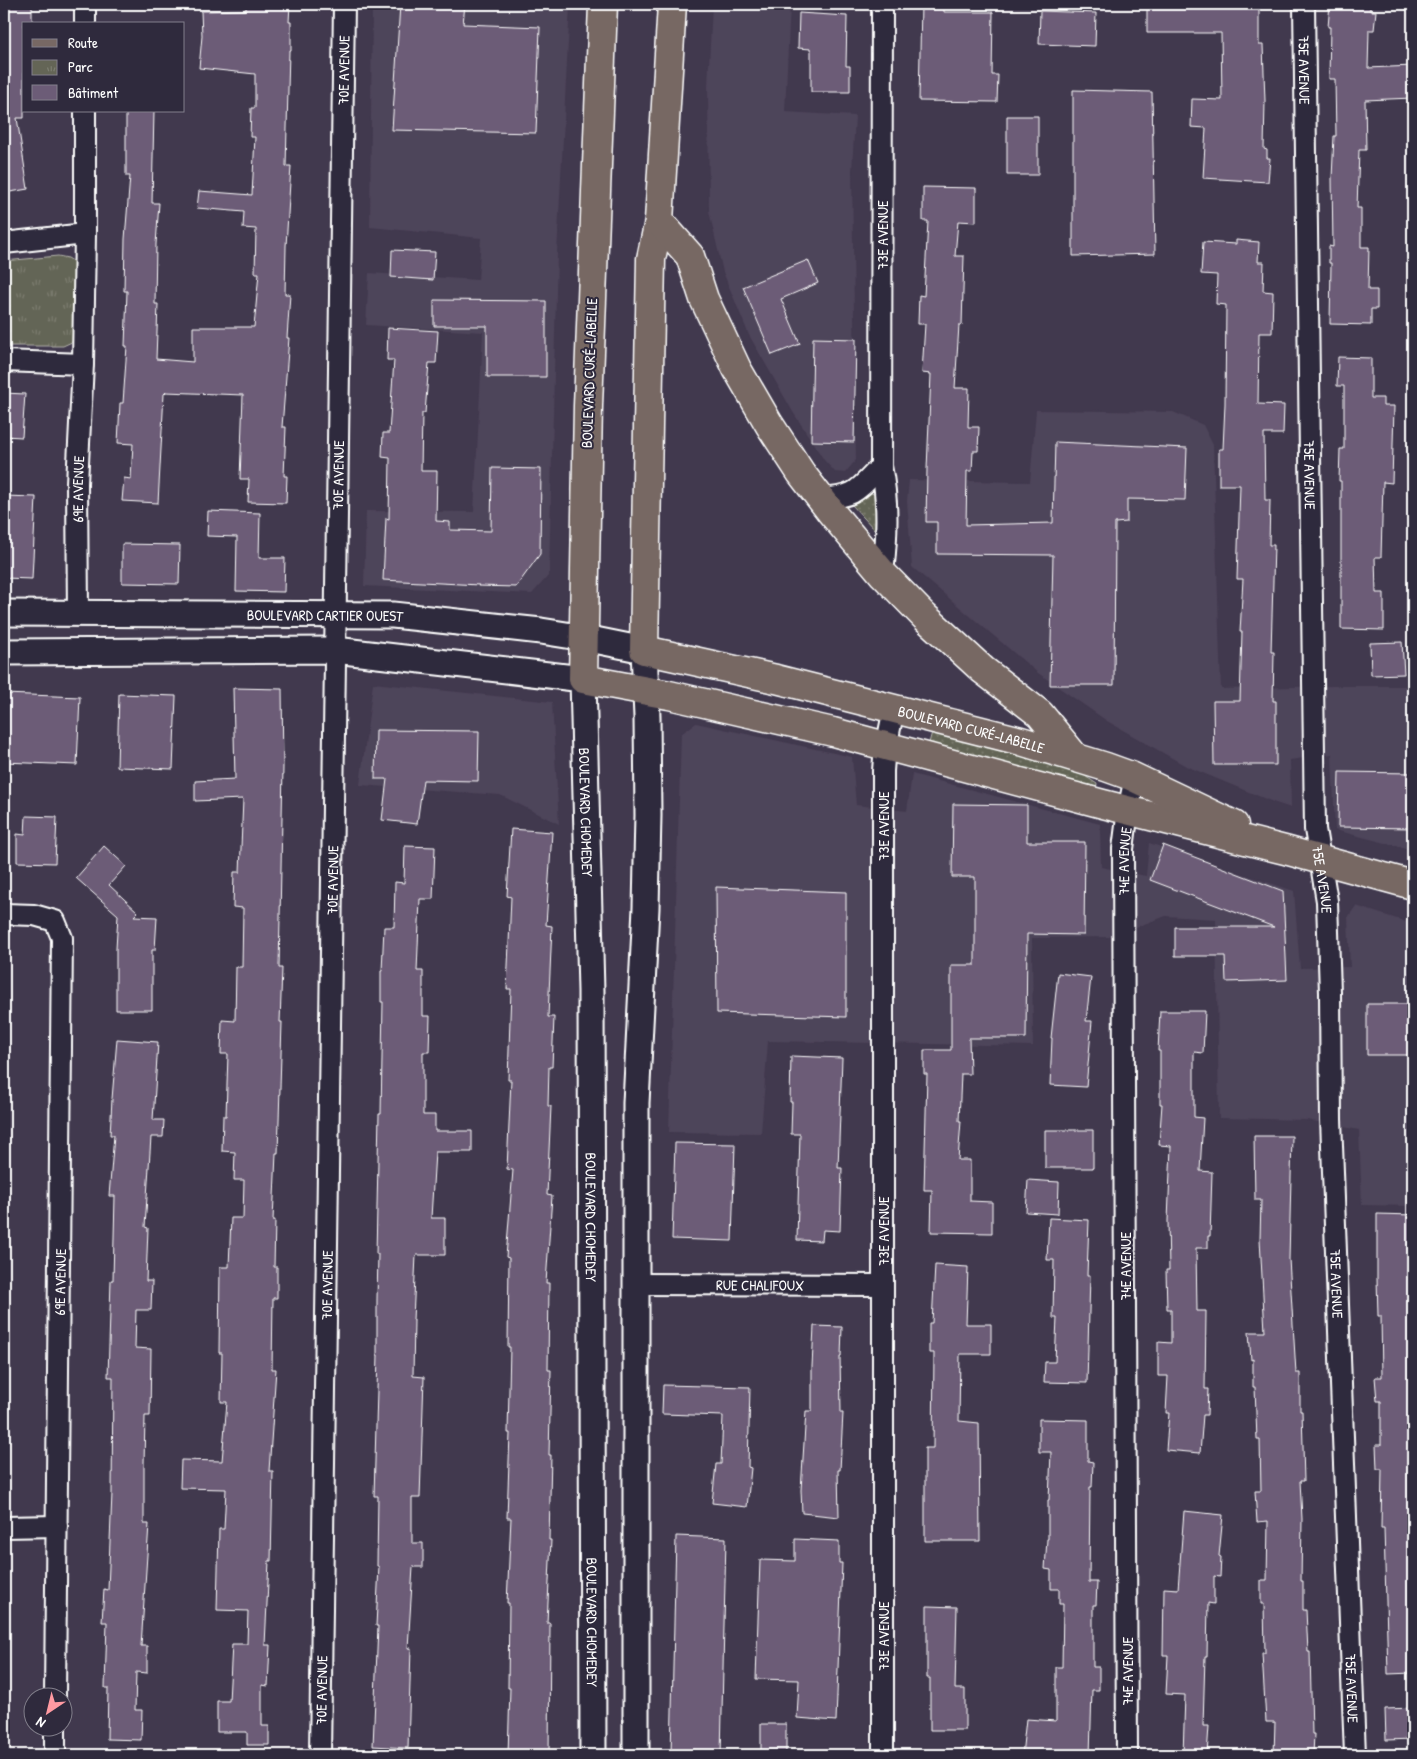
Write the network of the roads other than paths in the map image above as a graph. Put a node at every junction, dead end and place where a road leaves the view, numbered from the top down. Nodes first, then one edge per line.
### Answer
1 (85, 4) edge
2 (344, 4) edge
3 (604, 4) edge
4 (672, 4) edge
5 (882, 4) edge
6 (1304, 4) edge
7 (85, 22) edge
8 (85, 112) edge
9 (659, 221) junction
10 (85, 234) junction
11 (4, 243) edge
12 (4, 361) edge
13 (82, 364) junction
14 (881, 466) junction
15 (820, 499) junction
16 (883, 574) junction
17 (4, 613) edge
18 (78, 614) junction
19 (336, 615) junction
20 (585, 638) junction
21 (335, 650) junction
22 (644, 650) junction
23 (4, 652) edge
24 (583, 680) junction
25 (645, 690) junction
26 (894, 708) junction
27 (886, 746) junction
28 (1075, 757) junction
29 (1135, 778) junction
30 (1128, 810) junction
31 (1285, 850) junction
32 (1319, 859) junction
33 (1413, 885) edge
34 (4, 914) edge
35 (636, 1284) junction
36 (883, 1285) junction
37 (4, 1526) edge
38 (57, 1526) junction
39 (55, 1686) edge
40 (55, 1736) edge
41 (55, 1755) edge
42 (320, 1755) edge
43 (593, 1755) edge
44 (636, 1755) edge
45 (884, 1755) edge
46 (1127, 1755) edge
47 (1355, 1755) edge

1 - 7 street
2 - 19 street, 70E AVENUE
3 - 20 main road, BOULEVARD CURÉ-LABELLE
4 - 9 main road
5 - 14 street, 73E AVENUE
6 - 32 street, 75E AVENUE
8 - 10 street, 69E AVENUE
9 - 15 main road
9 - 22 main road
10 - 11 street
10 - 13 street, 69E AVENUE
12 - 13 street
13 - 18 street, 69E AVENUE
14 - 15 street
14 - 16 street, 73E AVENUE
15 - 16 main road
16 - 28 main road
17 - 18 street, BOULEVARD CARTIER OUEST
18 - 19 street, BOULEVARD CARTIER OUEST
19 - 20 street, BOULEVARD CARTIER OUEST
19 - 21 street, 70E AVENUE
20 - 22 street, BOULEVARD CARTIER OUEST
20 - 24 main road, BOULEVARD CURÉ-LABELLE
21 - 23 street
21 - 24 street
21 - 42 street, 70E AVENUE
22 - 25 street
22 - 26 main road, BOULEVARD CURÉ-LABELLE
24 - 25 main road, BOULEVARD CURÉ-LABELLE
24 - 43 street, BOULEVARD CHOMEDEY
25 - 27 main road, BOULEVARD CURÉ-LABELLE
25 - 35 street
26 - 27 street, 73E AVENUE
26 - 28 main road, BOULEVARD CURÉ-LABELLE
27 - 30 main road, BOULEVARD CURÉ-LABELLE
27 - 36 street, 73E AVENUE
28 - 29 main road, BOULEVARD CURÉ-LABELLE
29 - 30 street, 74E AVENUE
29 - 31 main road, BOULEVARD CURÉ-LABELLE
30 - 31 main road, BOULEVARD CURÉ-LABELLE
30 - 46 street, 74E AVENUE
31 - 32 main road, BOULEVARD CURÉ-LABELLE
32 - 33 main road, BOULEVARD CURÉ-LABELLE
32 - 47 street, 75E AVENUE
34 - 38 street, 69E AVENUE
35 - 36 street, RUE CHALIFOUX
35 - 44 street
36 - 45 street, 73E AVENUE
37 - 38 street
38 - 39 street, 69E AVENUE
40 - 41 street

